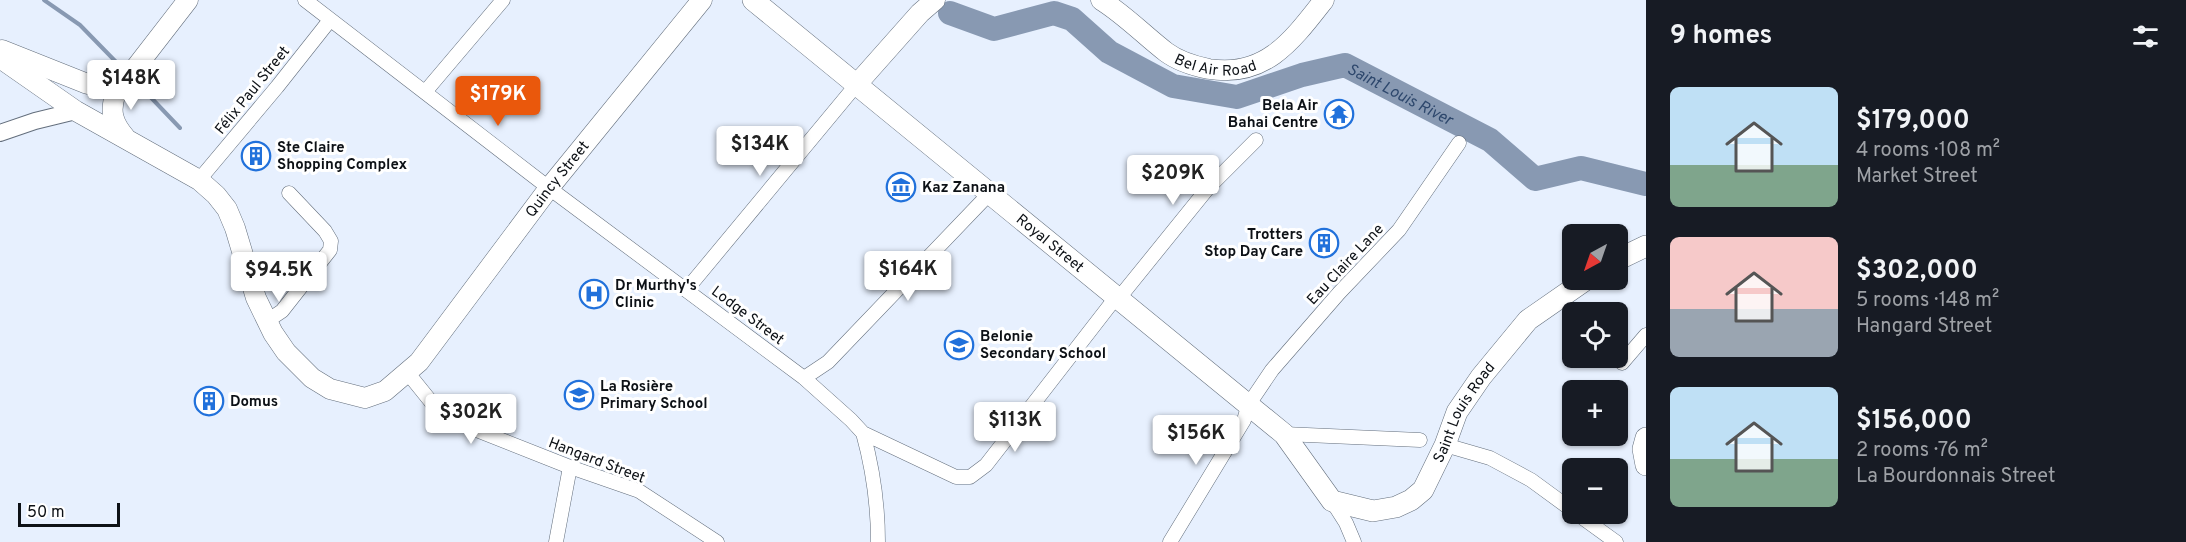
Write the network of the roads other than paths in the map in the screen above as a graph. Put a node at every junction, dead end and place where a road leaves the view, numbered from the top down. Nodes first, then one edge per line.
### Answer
1 (188, 0) edge
2 (304, 0) edge
3 (503, 0) edge
4 (702, 0) edge
5 (753, 0) edge
6 (935, 0) edge
7 (1101, 0) edge
8 (1324, 0) edge
9 (330, 20) junction
10 (0, 49) edge
11 (0, 58) edge
12 (124, 82) junction
13 (857, 84) junction
14 (425, 92) junction
15 (54, 97) junction
16 (76, 111) junction
17 (0, 133) edge
18 (126, 139) junction
19 (1256, 140) dead end
20 (1459, 143) dead end
21 (199, 180) junction
22 (549, 188) junction
23 (289, 193) dead end
24 (989, 194) junction
25 (1646, 246) edge
26 (1628, 255) edge
27 (687, 289) junction
28 (1571, 290) edge
29 (1118, 297) junction
30 (267, 321) junction
31 (1646, 335) edge
32 (1628, 356) edge
33 (413, 367) junction
34 (804, 378) junction
35 (1250, 404) junction
36 (863, 433) junction
37 (1284, 434) junction
38 (1646, 438) edge
39 (1420, 440) dead end
40 (1445, 445) junction
41 (1646, 465) edge
42 (570, 467) junction
43 (1332, 501) junction
44 (1562, 502) edge
45 (1591, 524) edge
46 (556, 542) edge
47 (716, 542) edge
48 (878, 542) edge
49 (1170, 542) edge
50 (1354, 542) edge
51 (1616, 542) edge

1 - 12 main road
2 - 9 street, Lodge Street
3 - 14 street
4 - 22 main road, Quincy Street
5 - 13 main road, Royal Street
6 - 13 main road
7 - 8 main road, Bel Air Road
9 - 14 street, Lodge Street
9 - 21 street, Félix Paul Street
10 - 12 main road
11 - 15 main road, Quincy Street
12 - 15 main road
12 - 18 main road
13 - 24 main road, Royal Street
13 - 27 street
14 - 22 street, Lodge Street
15 - 16 main road, Quincy Street
16 - 17 street
16 - 18 main road, Quincy Street
18 - 21 main road, Quincy Street
19 - 29 street
20 - 35 street, Eau Claire Lane
21 - 30 main road, Quincy Street
22 - 27 street, Lodge Street
22 - 33 main road, Quincy Street
23 - 30 street
24 - 29 main road, Royal Street
24 - 34 street
25 - 26 main road
27 - 34 street, Lodge Street
28 - 40 main road, Saint Louis Road
29 - 35 main road, Royal Street
29 - 36 street
30 - 33 main road, Quincy Street
31 - 32 street
33 - 42 street, Hangard Street
34 - 36 street, Lodge Street
35 - 37 main road, Royal Street
35 - 49 street, Eau Claire Lane
36 - 48 street
37 - 39 street
37 - 43 main road, Royal Street
38 - 41 main road
40 - 43 main road, Saint Louis Road
40 - 44 street
42 - 46 street
42 - 47 street, Hangard Street
43 - 50 street
45 - 51 street

